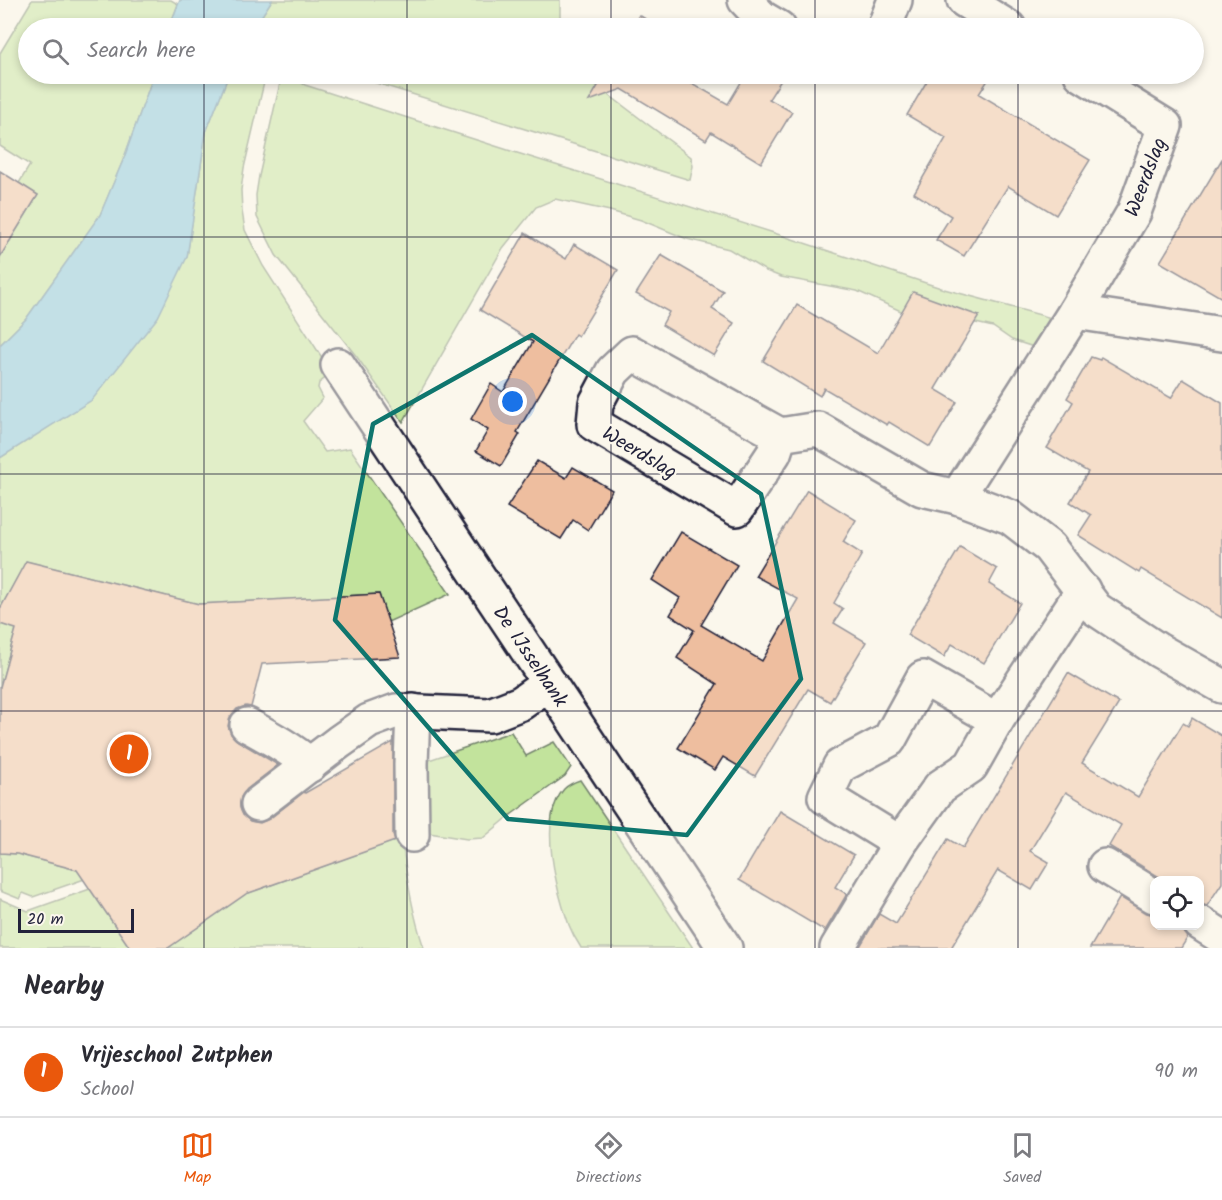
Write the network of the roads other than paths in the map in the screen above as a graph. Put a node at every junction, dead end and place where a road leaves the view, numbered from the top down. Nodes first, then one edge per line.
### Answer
1 (746, 0) edge
2 (895, 0) edge
3 (964, 0) edge
4 (762, 18) edge
5 (888, 18) edge
6 (993, 18) edge
7 (1097, 84) edge
8 (1075, 312) junction
9 (1222, 334) edge
10 (338, 365) dead end
11 (780, 435) junction
12 (957, 497) junction
13 (1083, 590) junction
14 (549, 683) junction
15 (1222, 686) edge
16 (413, 711) junction
17 (997, 720) junction
18 (247, 725) dead end
19 (310, 765) junction
20 (258, 804) dead end
21 (412, 835) dead end
22 (900, 843) junction
23 (1105, 866) dead end
24 (1150, 893) edge
25 (1204, 926) edge
26 (1222, 937) edge
27 (725, 948) edge
28 (837, 948) edge

1 - 4 street
2 - 5 street
3 - 6 street
7 - 8 street, Weerdslag
8 - 9 street
8 - 12 street, Weerdslag
10 - 14 street, De IJsselhank
11 - 11 street, Weerdslag
11 - 12 street
12 - 13 street
13 - 15 street
13 - 17 street
14 - 16 street
14 - 27 street, De IJsselhank
16 - 19 street
16 - 21 street
17 - 22 street
17 - 22 street
18 - 19 street
19 - 20 street
22 - 28 street
23 - 24 street
25 - 26 street

